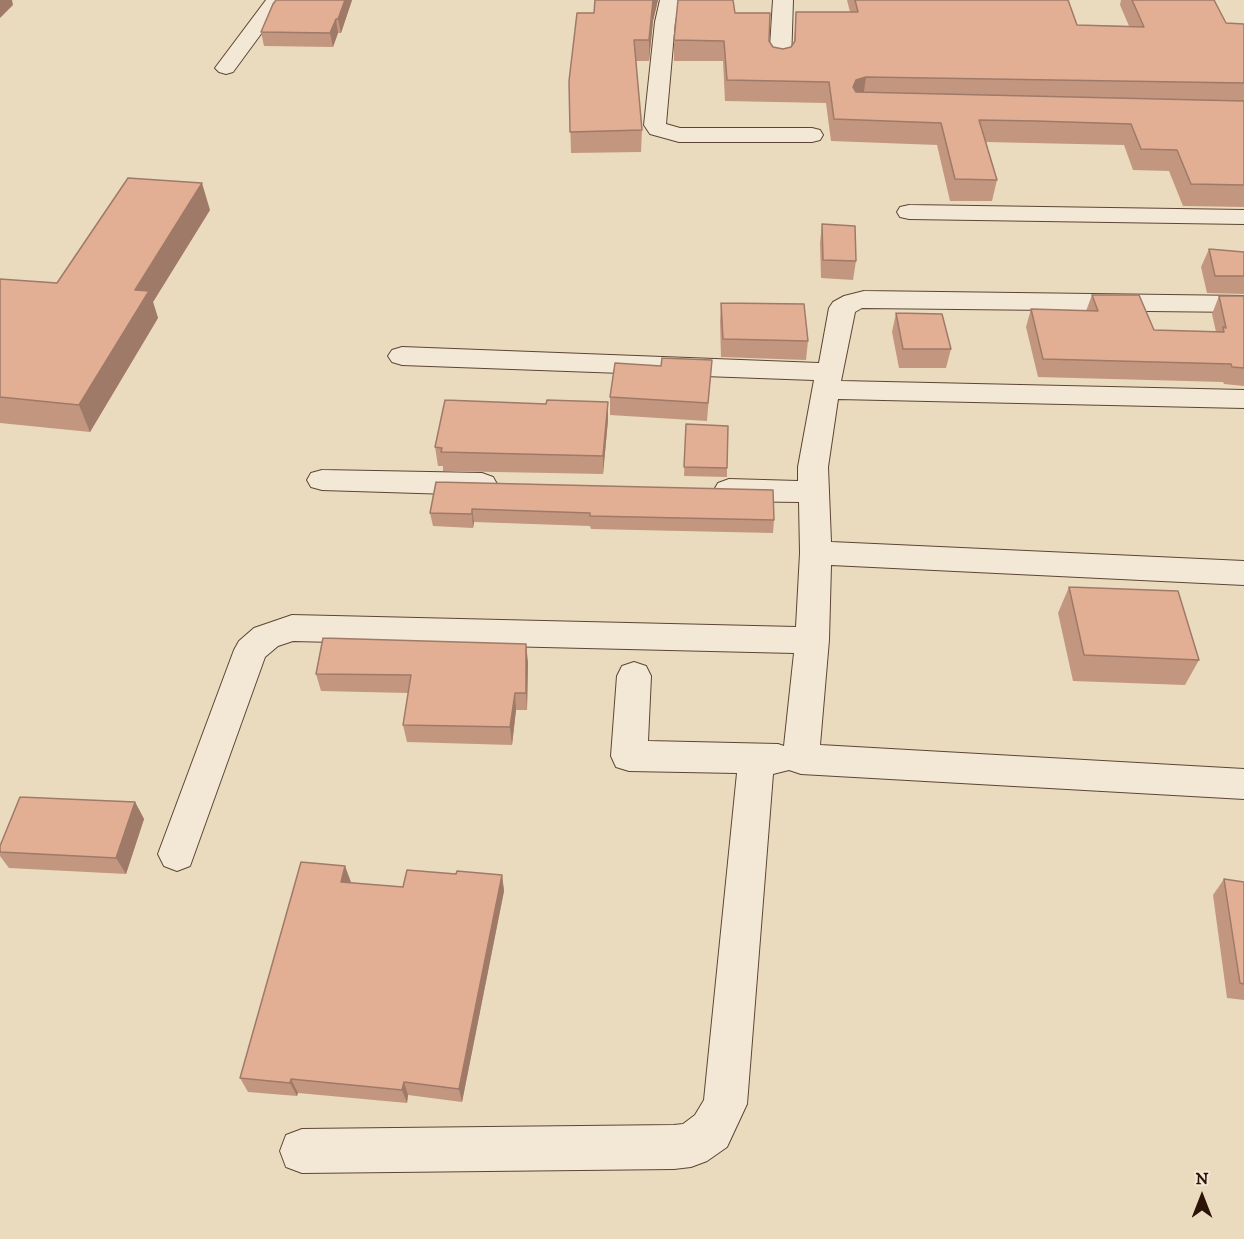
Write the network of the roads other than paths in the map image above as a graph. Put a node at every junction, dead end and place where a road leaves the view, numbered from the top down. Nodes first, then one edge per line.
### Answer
1 (276, 0) edge
2 (670, 0) edge
3 (783, 0) edge
4 (780, 62) edge
5 (225, 68) dead end
6 (812, 135) dead end
7 (909, 212) dead end
8 (1244, 217) edge
9 (1244, 303) edge
10 (402, 356) dead end
11 (827, 381) junction
12 (1244, 399) edge
13 (322, 480) dead end
14 (513, 485) edge
15 (705, 489) edge
16 (812, 492) junction
17 (816, 553) junction
18 (1244, 573) edge
19 (812, 639) junction
20 (634, 676) dead end
21 (756, 759) junction
22 (801, 759) junction
23 (1244, 784) edge
24 (177, 855) dead end
25 (302, 1151) dead end

1 - 5 street
2 - 6 street
3 - 4 street
7 - 8 street
9 - 11 street
10 - 11 street
11 - 12 street
11 - 16 street
13 - 14 street
15 - 16 street
16 - 17 street
17 - 18 street
17 - 19 street
19 - 22 street
19 - 24 street
20 - 21 street
21 - 22 street
21 - 25 street
22 - 23 street

